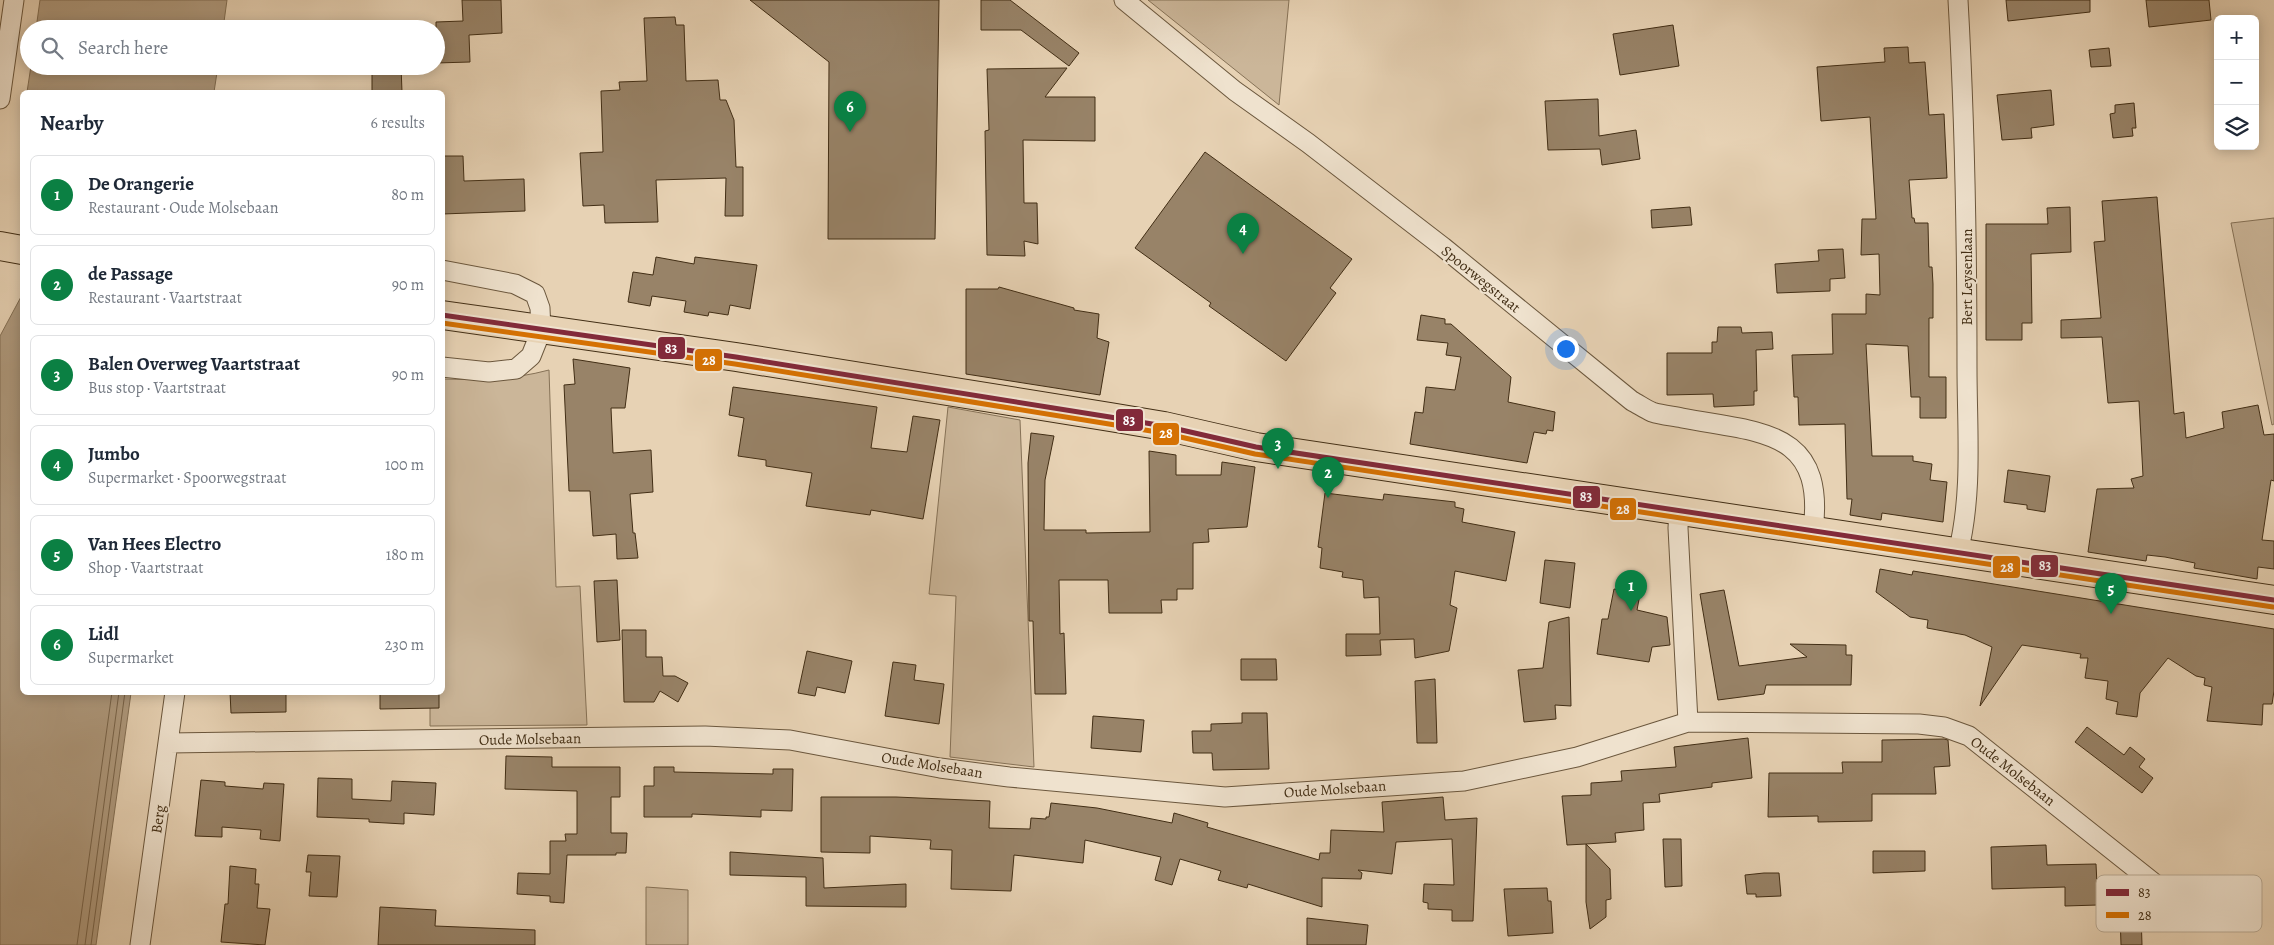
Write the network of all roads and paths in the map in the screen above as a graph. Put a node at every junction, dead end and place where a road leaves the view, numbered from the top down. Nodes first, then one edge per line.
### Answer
1 (14, 0) edge
2 (1124, 0) edge
3 (1958, 0) edge
4 (0, 100) edge
5 (0, 246) edge
6 (20, 250) edge
7 (445, 271) edge
8 (445, 315) edge
9 (541, 331) junction
10 (445, 368) edge
11 (1678, 510) junction
12 (1813, 531) junction
13 (1958, 553) junction
14 (2274, 600) edge
15 (175, 695) edge
16 (1688, 722) junction
17 (169, 743) junction
18 (2144, 875) edge
19 (140, 945) edge

1 - 4 street
2 - 12 street, Spoorwegstraat
3 - 13 street, Bert Leysenlaan
5 - 6 main road
7 - 9 street
8 - 9 main road
9 - 10 street
9 - 11 main road
11 - 12 main road
11 - 16 street
12 - 13 main road
13 - 14 main road
15 - 17 street, Berg
16 - 17 street, Oude Molsebaan
16 - 18 street, Oude Molsebaan
17 - 19 street, Berg

